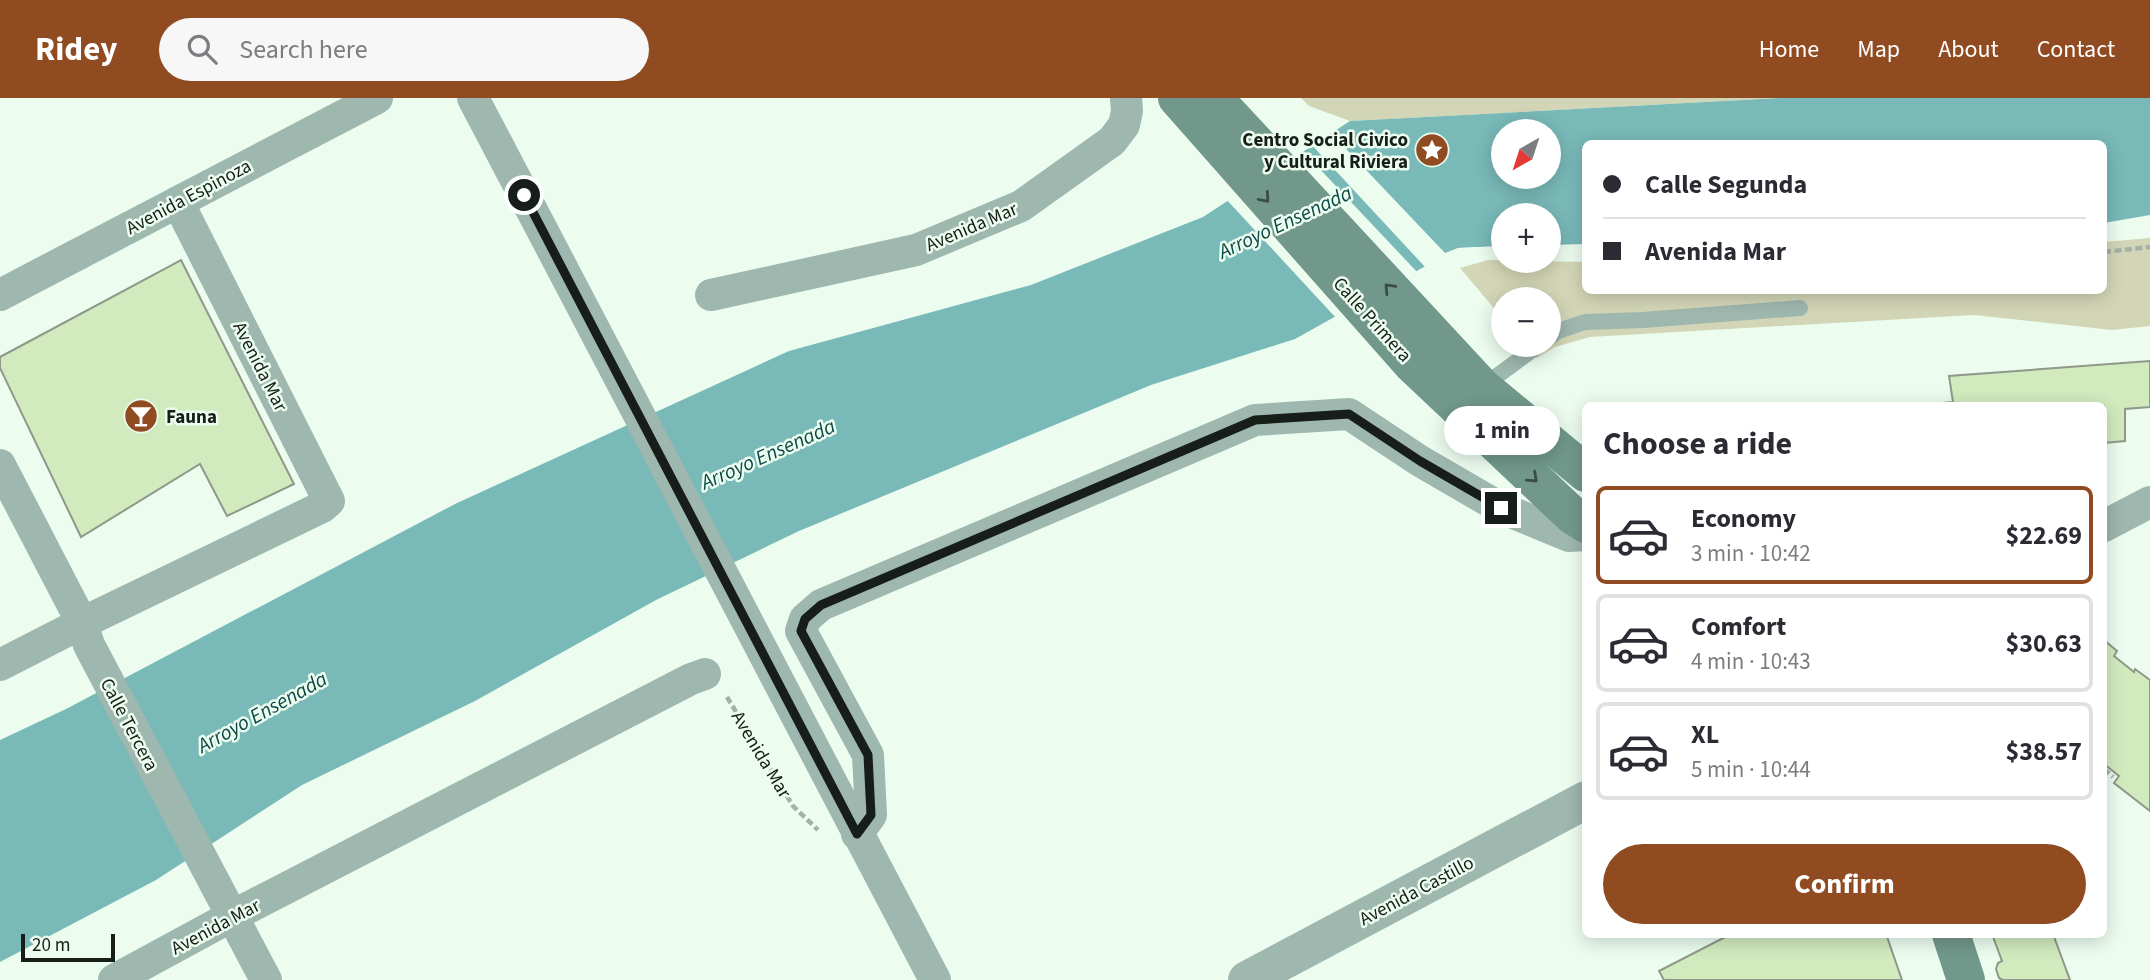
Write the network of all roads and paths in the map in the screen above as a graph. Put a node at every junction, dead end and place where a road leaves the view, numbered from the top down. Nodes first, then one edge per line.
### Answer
1 (377, 98) edge
2 (473, 98) edge
3 (1193, 102) edge
4 (1125, 112) edge
5 (178, 202) junction
6 (2150, 247) edge
7 (2107, 251) edge
8 (0, 295) edge
9 (711, 295) dead end
10 (1800, 308) dead end
11 (1561, 330) edge
12 (1424, 351) junction
13 (1523, 357) edge
14 (1482, 387) junction
15 (0, 465) edge
16 (1582, 470) edge
17 (2150, 502) edge
18 (1582, 521) edge
19 (2107, 524) edge
20 (1582, 535) edge
21 (85, 634) junction
22 (0, 665) edge
23 (705, 674) joint
24 (2107, 771) edge
25 (2113, 776) dead end
26 (1582, 802) edge
27 (857, 834) junction
28 (232, 916) junction
29 (1952, 938) edge
30 (114, 980) edge
31 (266, 980) edge
32 (935, 980) edge
33 (1247, 980) edge
34 (1966, 980) edge

1 - 5 street, Avenida Espinoza
2 - 27 street
3 - 12 main road, Calle Primera
4 - 9 street, Avenida Mar
5 - 8 street, Avenida Espinoza
5 - 21 street, Avenida Mar
6 - 7 path
10 - 11 lane
12 - 14 main road, Calle Primera
12 -> 18 main road, Calle Primera
13 - 14 lane
14 - 16 main road, Calle Primera
15 - 21 street, Calle Tercera
17 - 19 street
20 - 27 street
21 - 22 street, Avenida Mar
21 - 28 street, Calle Tercera
23 - 27 path, Avenida Mar
23 - 28 street, Avenida Mar
24 - 25 path
26 - 33 street, Avenida Castillo
27 - 32 street
28 - 30 street, Avenida Mar
28 - 31 street, Calle Tercera
29 - 34 main road

